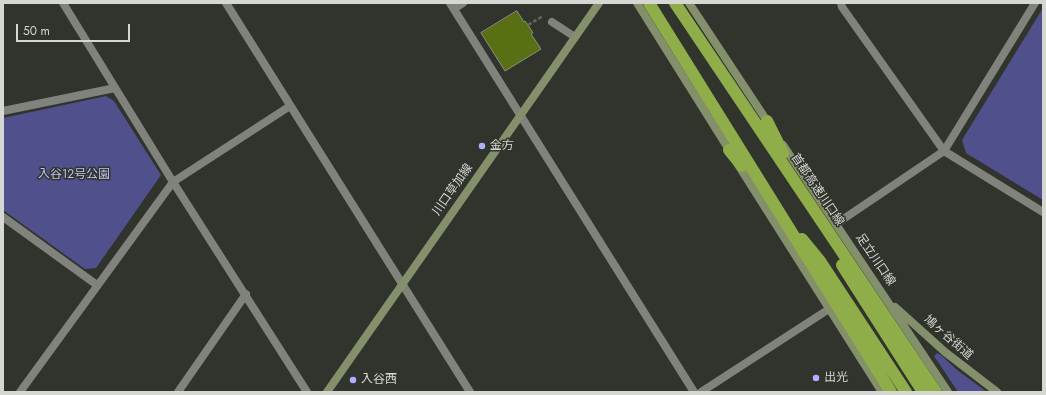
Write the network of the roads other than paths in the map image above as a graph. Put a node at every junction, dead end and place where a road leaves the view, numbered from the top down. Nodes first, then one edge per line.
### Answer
1 (63, 3) edge
2 (226, 3) edge
3 (463, 3) edge
4 (599, 3) edge
5 (637, 3) edge
6 (649, 3) edge
7 (675, 3) edge
8 (689, 3) edge
9 (841, 3) edge
10 (1035, 3) edge
11 (452, 6) edge
12 (552, 22) dead end
13 (575, 37) junction
14 (114, 88) junction
15 (290, 106) junction
16 (3, 111) edge
17 (520, 114) junction
18 (767, 121) junction
19 (729, 150) junction
20 (944, 151) junction
21 (173, 182) junction
22 (1043, 212) edge
23 (3, 217) edge
24 (836, 224) junction
25 (402, 284) junction
26 (97, 285) junction
27 (246, 294) junction
28 (886, 298) junction
29 (829, 309) junction
30 (20, 392) edge
31 (178, 392) edge
32 (307, 392) edge
33 (327, 392) edge
34 (470, 392) edge
35 (694, 392) edge
36 (701, 392) edge
37 (882, 392) edge
38 (891, 392) edge
39 (906, 392) edge
40 (923, 392) edge
41 (936, 392) edge
42 (948, 392) edge
43 (997, 392) edge

1 - 14 street
2 - 15 street
3 - 11 street
4 - 13 main road, 川口草加線
5 - 19 main road
6 - 38 highway
7 - 41 highway, 首都高速川口線
8 - 18 main road, 足立川口線
9 - 20 street
10 - 20 street
11 - 17 street
12 - 13 street
13 - 17 main road, 川口草加線
14 - 16 street
14 - 21 street
15 - 21 street
15 - 25 street
17 - 25 main road, 川口草加線
17 - 35 street
18 - 24 main road, 足立川口線
18 - 40 highway
19 - 29 main road
19 - 39 highway
20 - 22 street
20 - 24 street
21 - 26 street
21 - 27 street
23 - 26 street
24 - 28 main road, 足立川口線
25 - 33 main road, 川口草加線
25 - 34 street
26 - 30 street
27 - 31 street
27 - 32 street
28 - 42 main road, 足立川口線
28 - 43 main road, 鳩ヶ谷街道
29 - 36 street
29 - 37 main road

